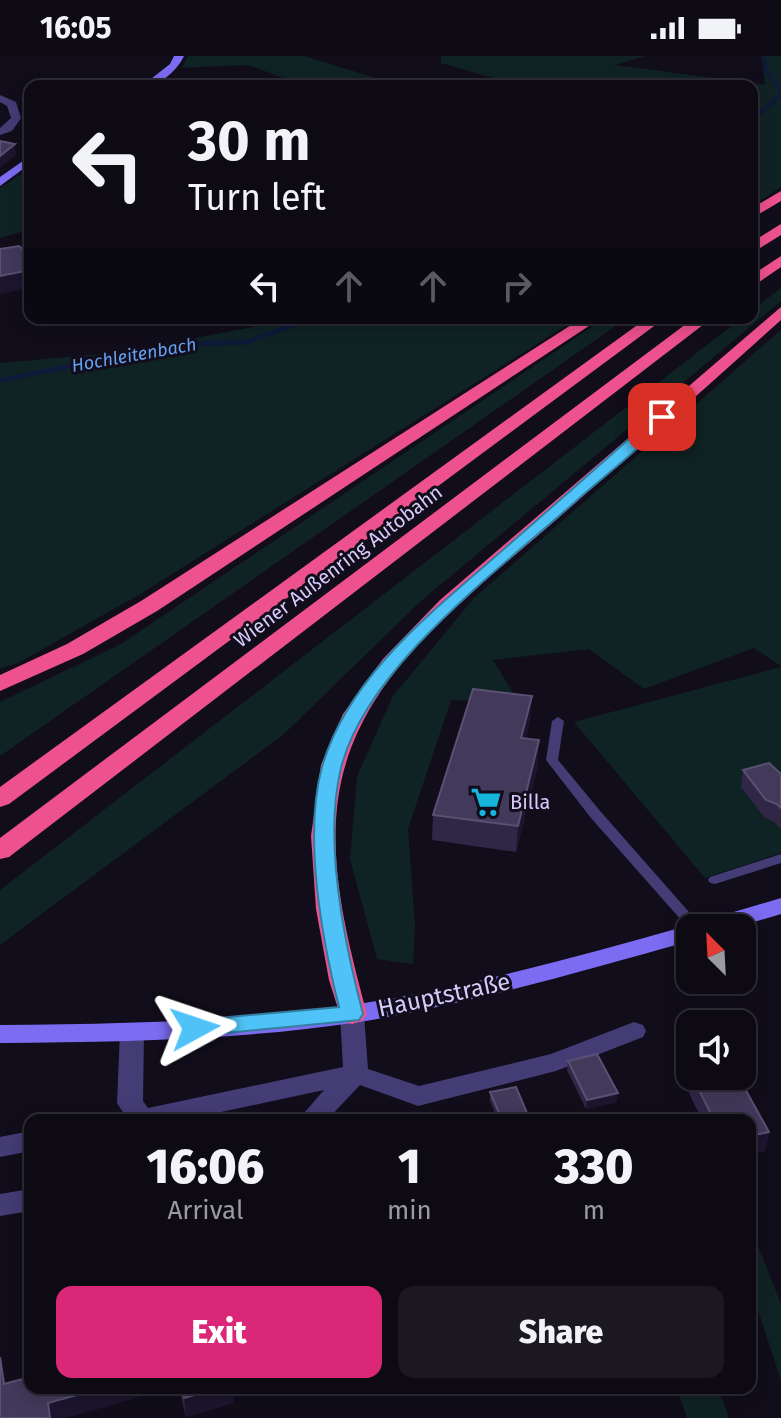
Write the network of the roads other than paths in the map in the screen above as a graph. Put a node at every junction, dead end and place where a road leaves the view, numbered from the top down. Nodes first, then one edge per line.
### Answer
1 (179, 56) edge
2 (155, 80) edge
3 (0, 98) edge
4 (0, 132) edge
5 (24, 164) edge
6 (0, 183) edge
7 (781, 195) edge
8 (758, 210) edge
9 (781, 228) edge
10 (758, 245) edge
11 (781, 260) edge
12 (758, 277) edge
13 (781, 312) edge
14 (584, 324) edge
15 (649, 324) edge
16 (696, 324) edge
17 (0, 684) edge
18 (558, 721) dead end
19 (0, 799) edge
20 (0, 851) edge
21 (781, 858) edge
22 (715, 880) dead end
23 (781, 906) edge
24 (684, 914) edge
25 (754, 914) edge
26 (676, 937) edge
27 (352, 1014) junction
28 (634, 1031) dead end
29 (132, 1033) junction
30 (0, 1034) edge
31 (356, 1074) junction
32 (136, 1114) edge
33 (167, 1114) edge
34 (317, 1114) edge
35 (24, 1142) edge
36 (0, 1147) edge
37 (24, 1201) edge
38 (0, 1205) edge

1 - 2 main road
3 - 4 street
5 - 6 main road
7 - 8 highway
9 - 10 highway
11 - 12 highway
13 - 27 highway
14 - 17 highway
15 - 19 highway, Wiener Außenring Autobahn
16 - 20 highway, Wiener Außenring Autobahn
18 - 24 lane
21 - 22 lane
23 - 25 main road
26 - 27 main road, Hauptstraße
27 - 29 main road, Hauptstraße
27 - 31 street
28 - 31 street
29 - 30 main road, Hauptstraße
29 - 32 street
31 - 33 street
31 - 34 street
35 - 36 street
37 - 38 street

